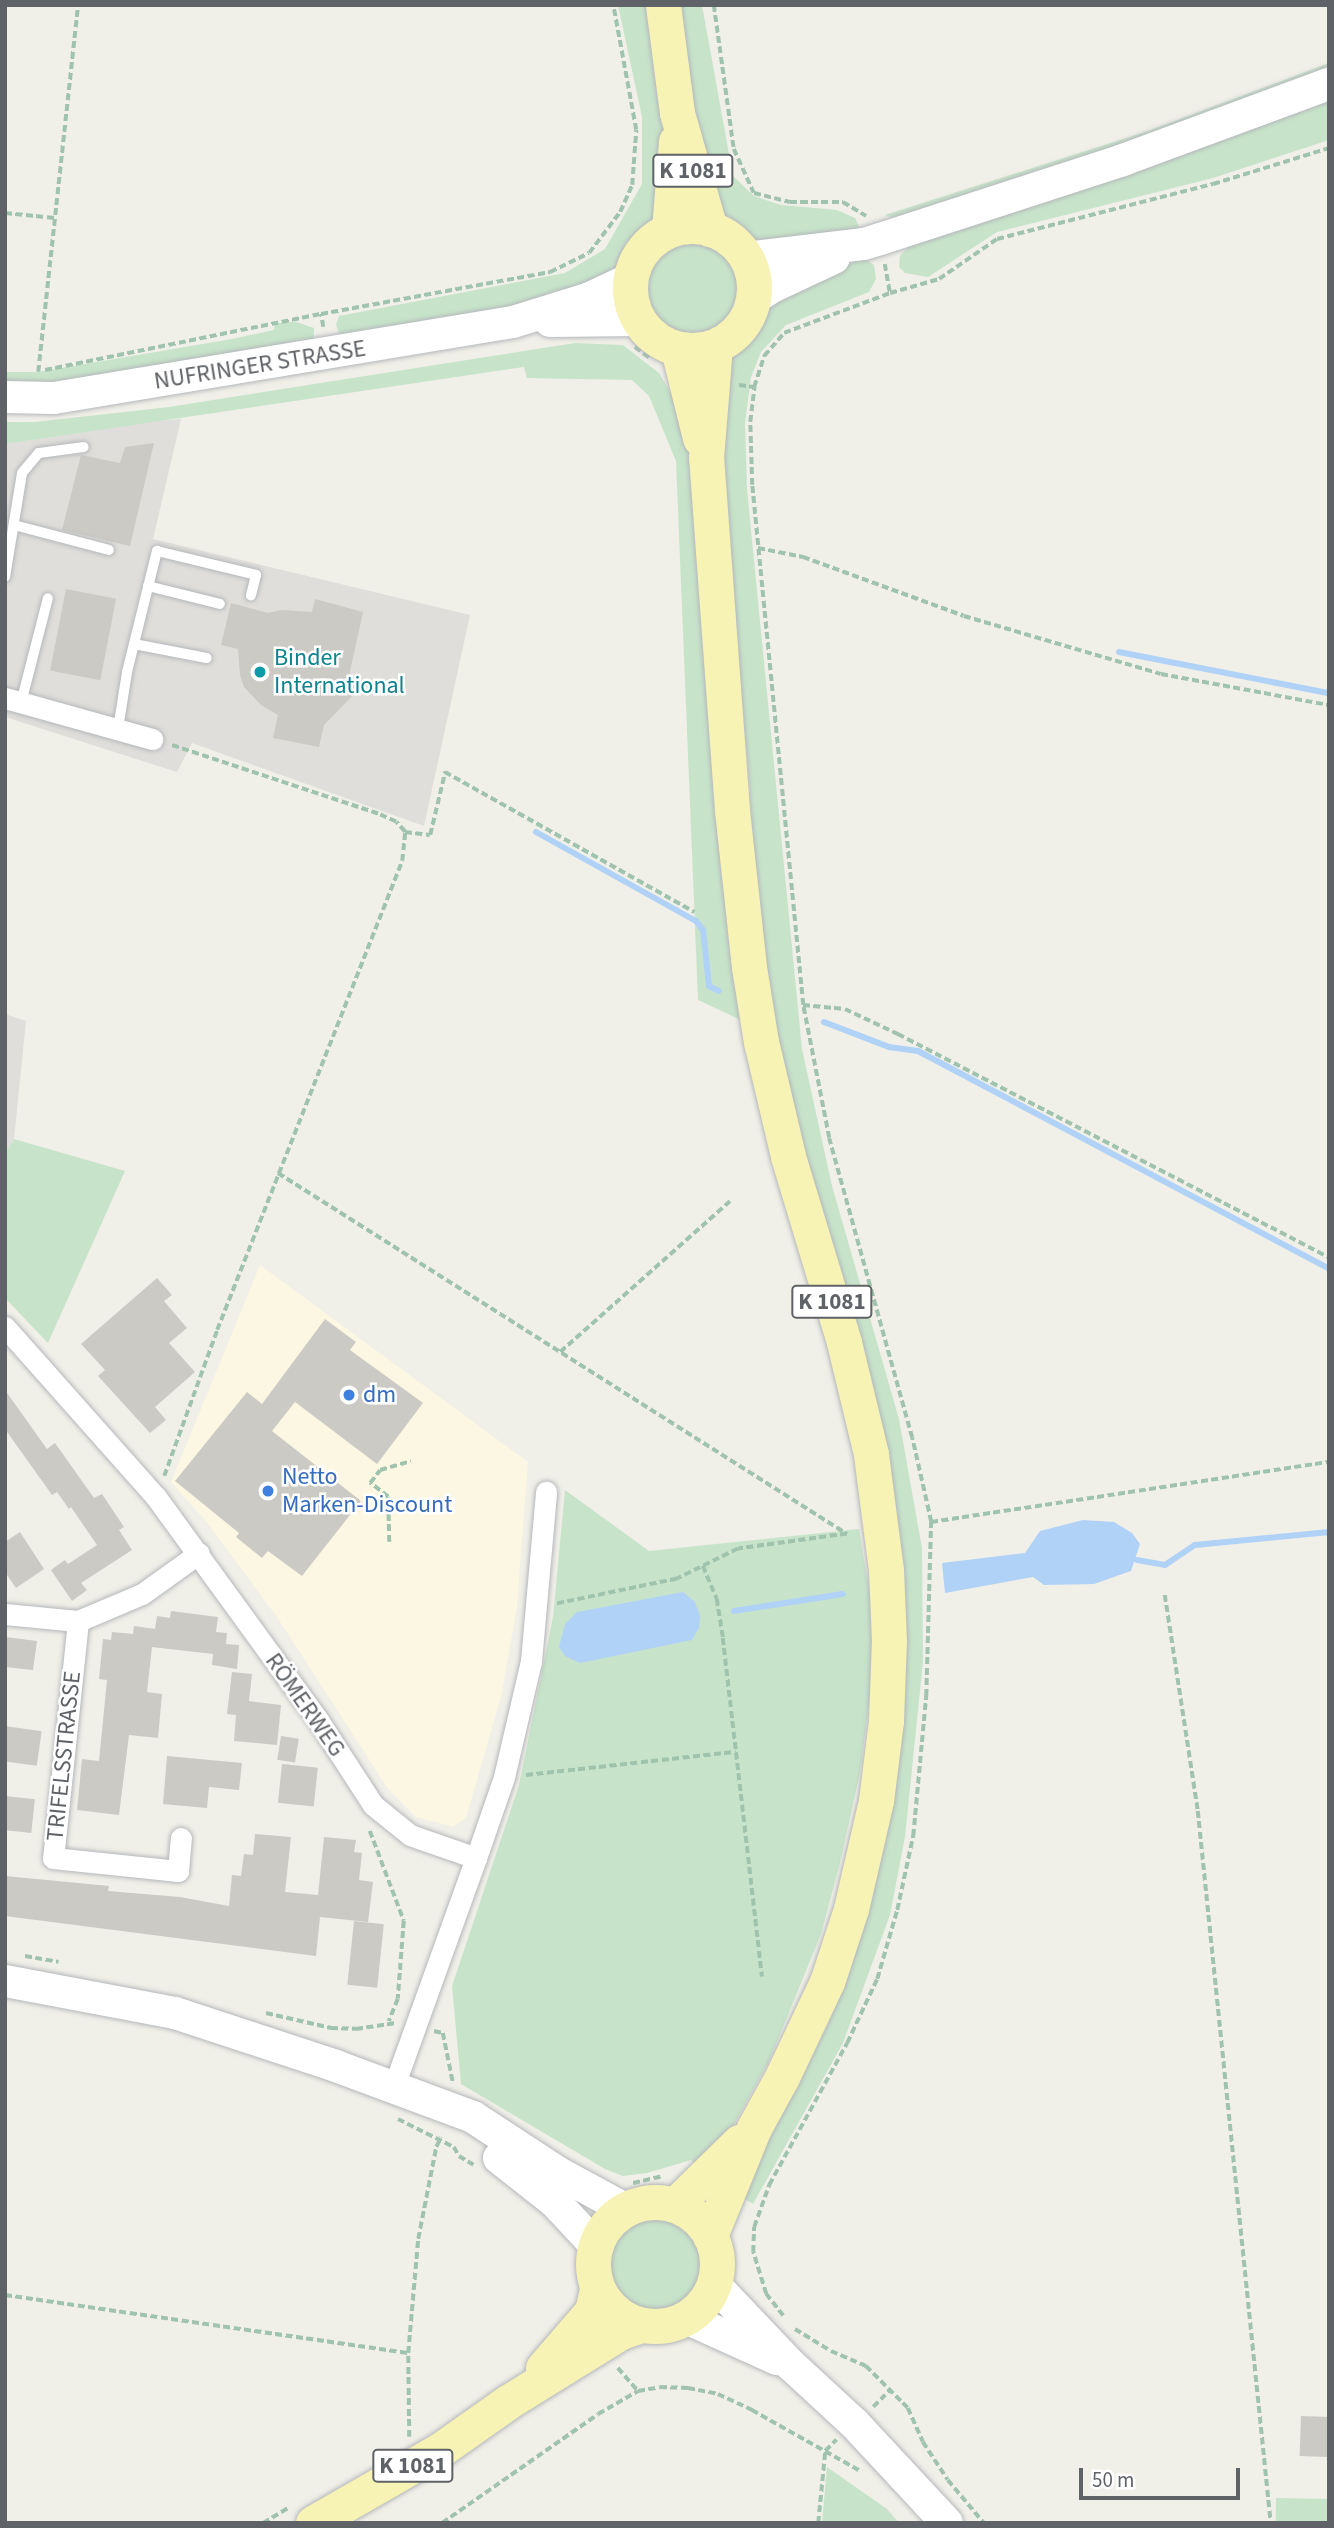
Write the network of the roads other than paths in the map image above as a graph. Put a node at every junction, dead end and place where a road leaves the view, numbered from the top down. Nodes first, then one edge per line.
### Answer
1 (663, 5) edge
2 (1329, 84) edge
3 (677, 113) junction
4 (710, 229) junction
5 (668, 230) junction
6 (872, 241) junction
7 (746, 258) junction
8 (630, 279) junction
9 (753, 299) junction
10 (513, 322) junction
11 (635, 333) junction
12 (715, 346) junction
13 (666, 355) junction
14 (27, 385) edge
15 (83, 447) dead end
16 (706, 458) junction
17 (14, 526) junction
18 (109, 550) dead end
19 (5, 577) edge
20 (148, 586) junction
21 (251, 594) dead end
22 (48, 598) dead end
23 (220, 604) dead end
24 (134, 644) junction
25 (207, 658) dead end
26 (13, 701) edge
27 (118, 729) junction
28 (152, 738) road end
29 (5, 1327) edge
30 (546, 1492) dead end
31 (199, 1553) junction
32 (5, 1614) edge
33 (78, 1621) junction
34 (181, 1838) dead end
35 (475, 1858) junction
36 (5, 1981) edge
37 (399, 2101) junction
38 (716, 2185) junction
39 (625, 2196) junction
40 (675, 2205) junction
41 (710, 2236) junction
42 (595, 2245) junction
43 (714, 2284) junction
44 (597, 2289) junction
45 (686, 2318) junction
46 (641, 2325) junction
47 (791, 2365) junction
48 (508, 2402) junction
49 (313, 2523) edge
50 (947, 2523) edge

1 - 3 main road, K 1081
2 - 6 street
3 - 4 main road, K 1081
3 - 5 main road, K 1081
4 - 5 main road
4 - 7 main road
5 - 8 main road
6 - 7 street
6 - 9 street
7 - 9 main road
8 - 10 street, NUFRINGER STRASSE
8 - 11 main road
9 - 12 main road
10 - 11 street, NUFRINGER STRASSE
10 - 14 street, NUFRINGER STRASSE
11 - 13 main road
12 - 13 main road
12 - 16 main road, K 1081
13 - 16 main road, K 1081
15 - 17 lane
16 - 38 main road, K 1081
17 - 18 lane
17 - 19 lane
20 - 21 lane
20 - 23 lane
20 - 24 lane
22 - 26 lane
24 - 25 lane
24 - 27 lane
26 - 27 street
27 - 28 street
29 - 31 street, RÖMERWEG
30 - 35 street
31 - 33 street
31 - 35 street, RÖMERWEG
32 - 33 street
33 - 34 street, TRIFELSSTRASSE
35 - 37 street
36 - 37 street
37 - 39 street
37 - 42 street
38 - 40 main road, K 1081
38 - 41 main road, K 1081
39 - 40 main road
39 - 42 main road
40 - 41 main road
41 - 43 main road
42 - 44 main road
43 - 45 main road
43 - 47 street
44 - 46 main road
44 - 48 main road, K 1081
45 - 46 main road
45 - 47 street
46 - 48 main road, K 1081
47 - 50 street
48 - 49 main road, K 1081

